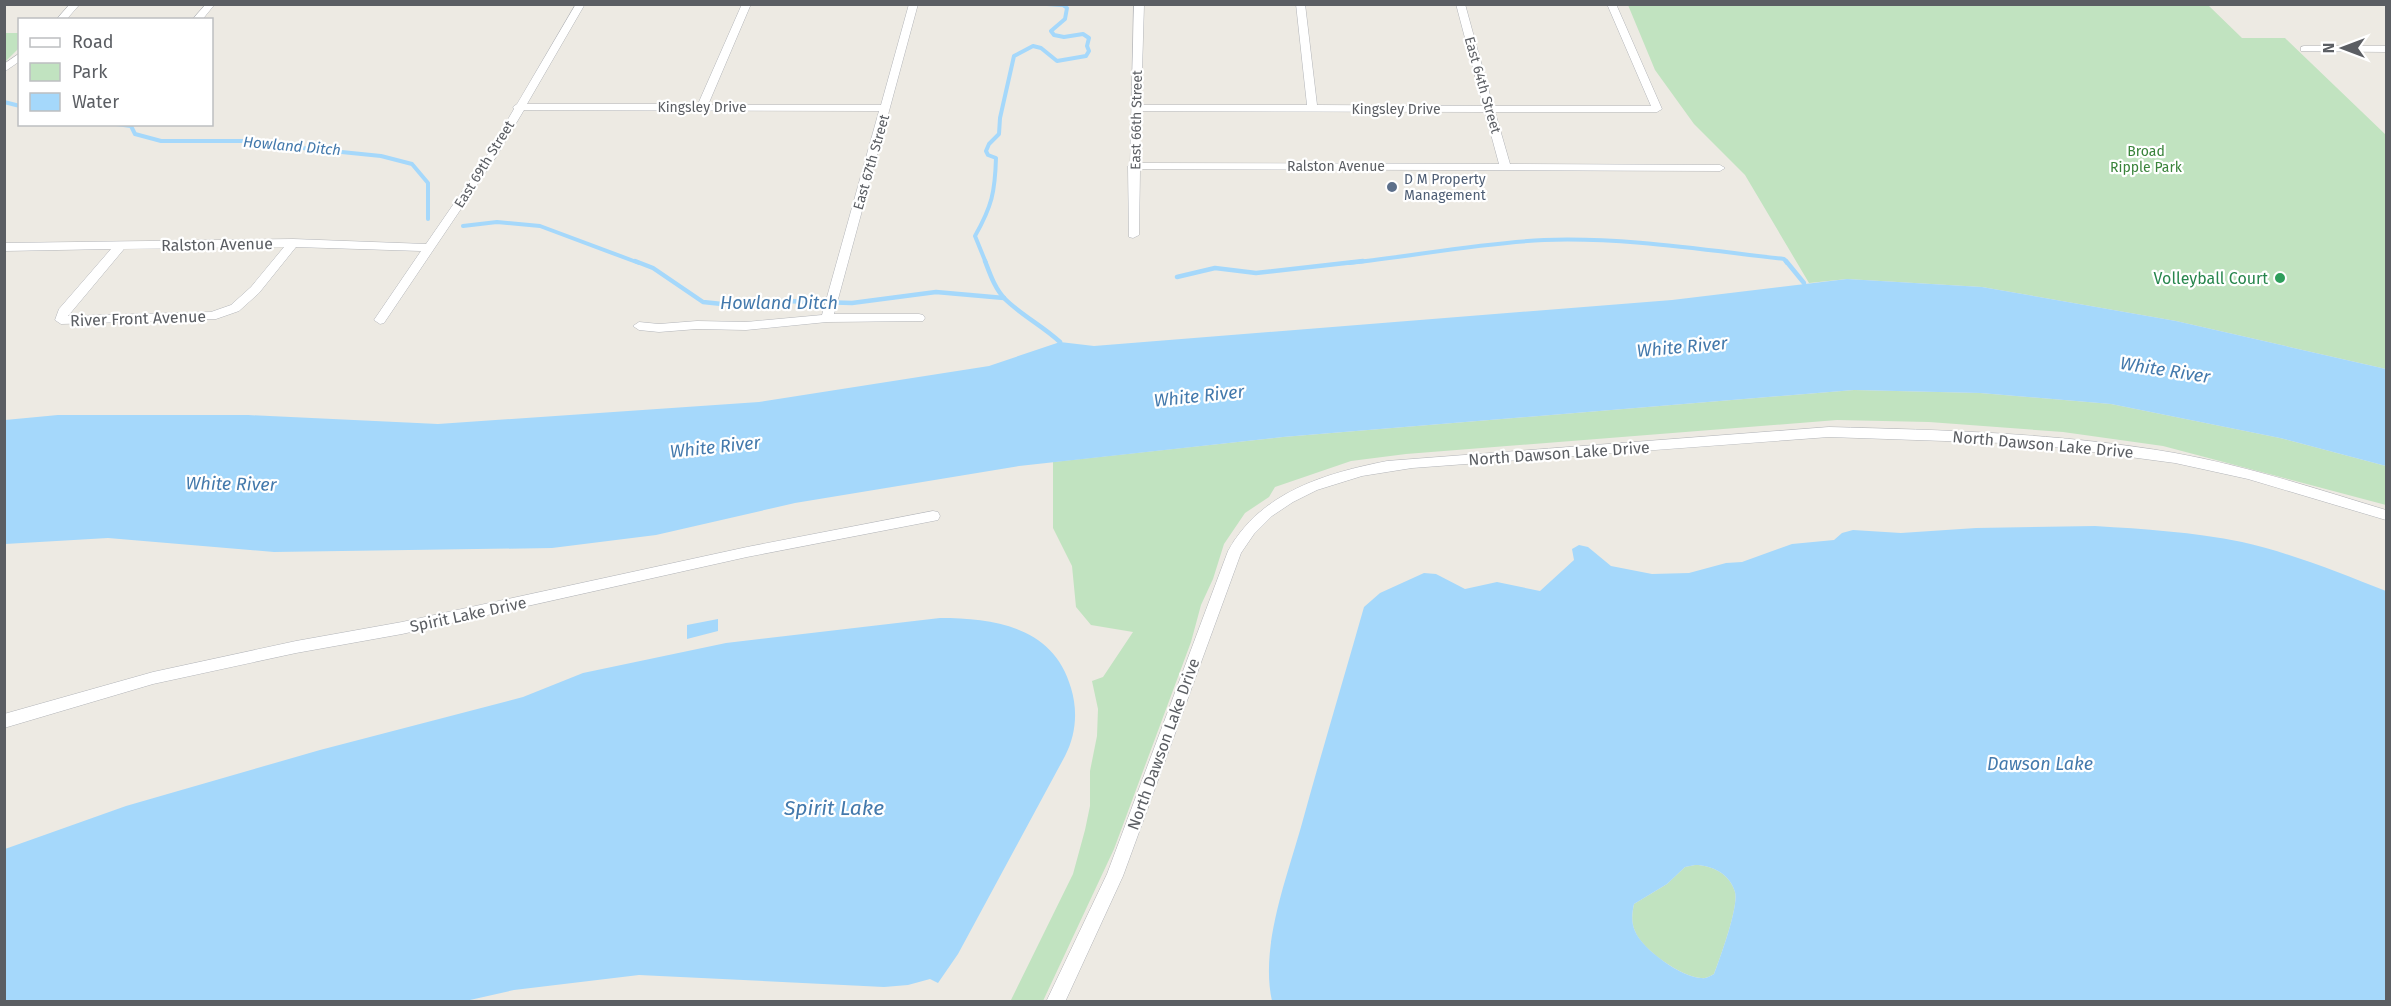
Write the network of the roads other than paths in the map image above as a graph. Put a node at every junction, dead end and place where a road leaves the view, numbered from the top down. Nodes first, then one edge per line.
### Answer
1 (76, 4) edge
2 (211, 4) edge
3 (581, 4) edge
4 (747, 4) edge
5 (914, 4) edge
6 (1139, 4) edge
7 (1300, 4) edge
8 (1460, 4) edge
9 (1611, 4) edge
10 (62, 18) edge
11 (198, 18) edge
12 (2304, 49) dead end
13 (2386, 49) edge
14 (18, 58) edge
15 (4, 69) edge
16 (518, 107) junction
17 (702, 107) junction
18 (886, 108) junction
19 (1135, 108) junction
20 (1312, 109) junction
21 (1489, 109) junction
22 (1133, 166) junction
23 (1505, 166) junction
24 (1720, 168) dead end
25 (1132, 235) dead end
26 (293, 243) junction
27 (120, 246) junction
28 (4, 247) edge
29 (429, 248) junction
30 (827, 318) junction
31 (919, 318) dead end
32 (380, 320) dead end
33 (639, 326) dead end
34 (2386, 515) edge
35 (933, 516) dead end
36 (4, 721) edge
37 (1055, 1002) edge

1 - 10 street
2 - 11 street
3 - 16 street, East 69th Street
4 - 17 street
5 - 18 street, East 67th Street
6 - 19 street, East 66th Street
7 - 20 street
8 - 21 street, East 64th Street
9 - 21 street, Kingsley Drive
12 - 13 street
14 - 15 street
16 - 17 street, Kingsley Drive
16 - 29 street, East 69th Street
17 - 18 street, Kingsley Drive
18 - 30 street, East 67th Street
19 - 20 street, Kingsley Drive
19 - 22 street, East 66th Street
20 - 21 street, Kingsley Drive
21 - 23 street, East 64th Street
22 - 23 street, Ralston Avenue
22 - 25 street, East 66th Street
23 - 24 street, Ralston Avenue
26 - 27 street, Ralston Avenue
26 - 27 street, River Front Avenue
26 - 29 street, Ralston Avenue
27 - 28 street, Ralston Avenue
29 - 32 street, East 69th Street
30 - 31 street
30 - 33 street
34 - 37 street, North Dawson Lake Drive
35 - 36 street, Spirit Lake Drive

